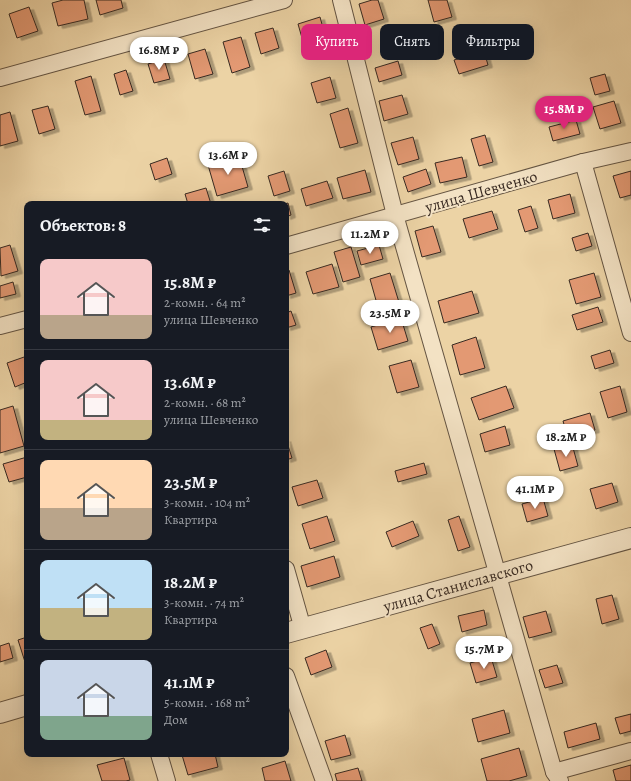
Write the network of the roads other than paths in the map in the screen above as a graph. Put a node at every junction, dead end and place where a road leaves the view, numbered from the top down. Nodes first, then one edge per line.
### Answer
1 (284, 0) edge
2 (341, 0) edge
3 (0, 78) edge
4 (631, 151) edge
5 (583, 162) junction
6 (395, 215) junction
7 (289, 245) edge
8 (24, 320) edge
9 (0, 326) edge
10 (631, 333) edge
11 (631, 538) edge
12 (498, 574) junction
13 (289, 589) edge
14 (295, 631) edge
15 (289, 684) edge
16 (24, 706) edge
17 (0, 713) edge
18 (631, 751) edge
19 (160, 757) edge
20 (557, 776) edge
21 (167, 781) edge
22 (324, 781) edge

1 - 3 street
2 - 6 street
4 - 5 street, улица Шевченко
5 - 6 street, улица Шевченко
5 - 10 street
6 - 7 street, улица Шевченко
6 - 12 street
8 - 9 street
11 - 12 street, улица Станиславского
12 - 14 street, улица Станиславского
12 - 20 street
13 - 14 street
15 - 22 street
16 - 17 street
18 - 20 street
19 - 21 street

